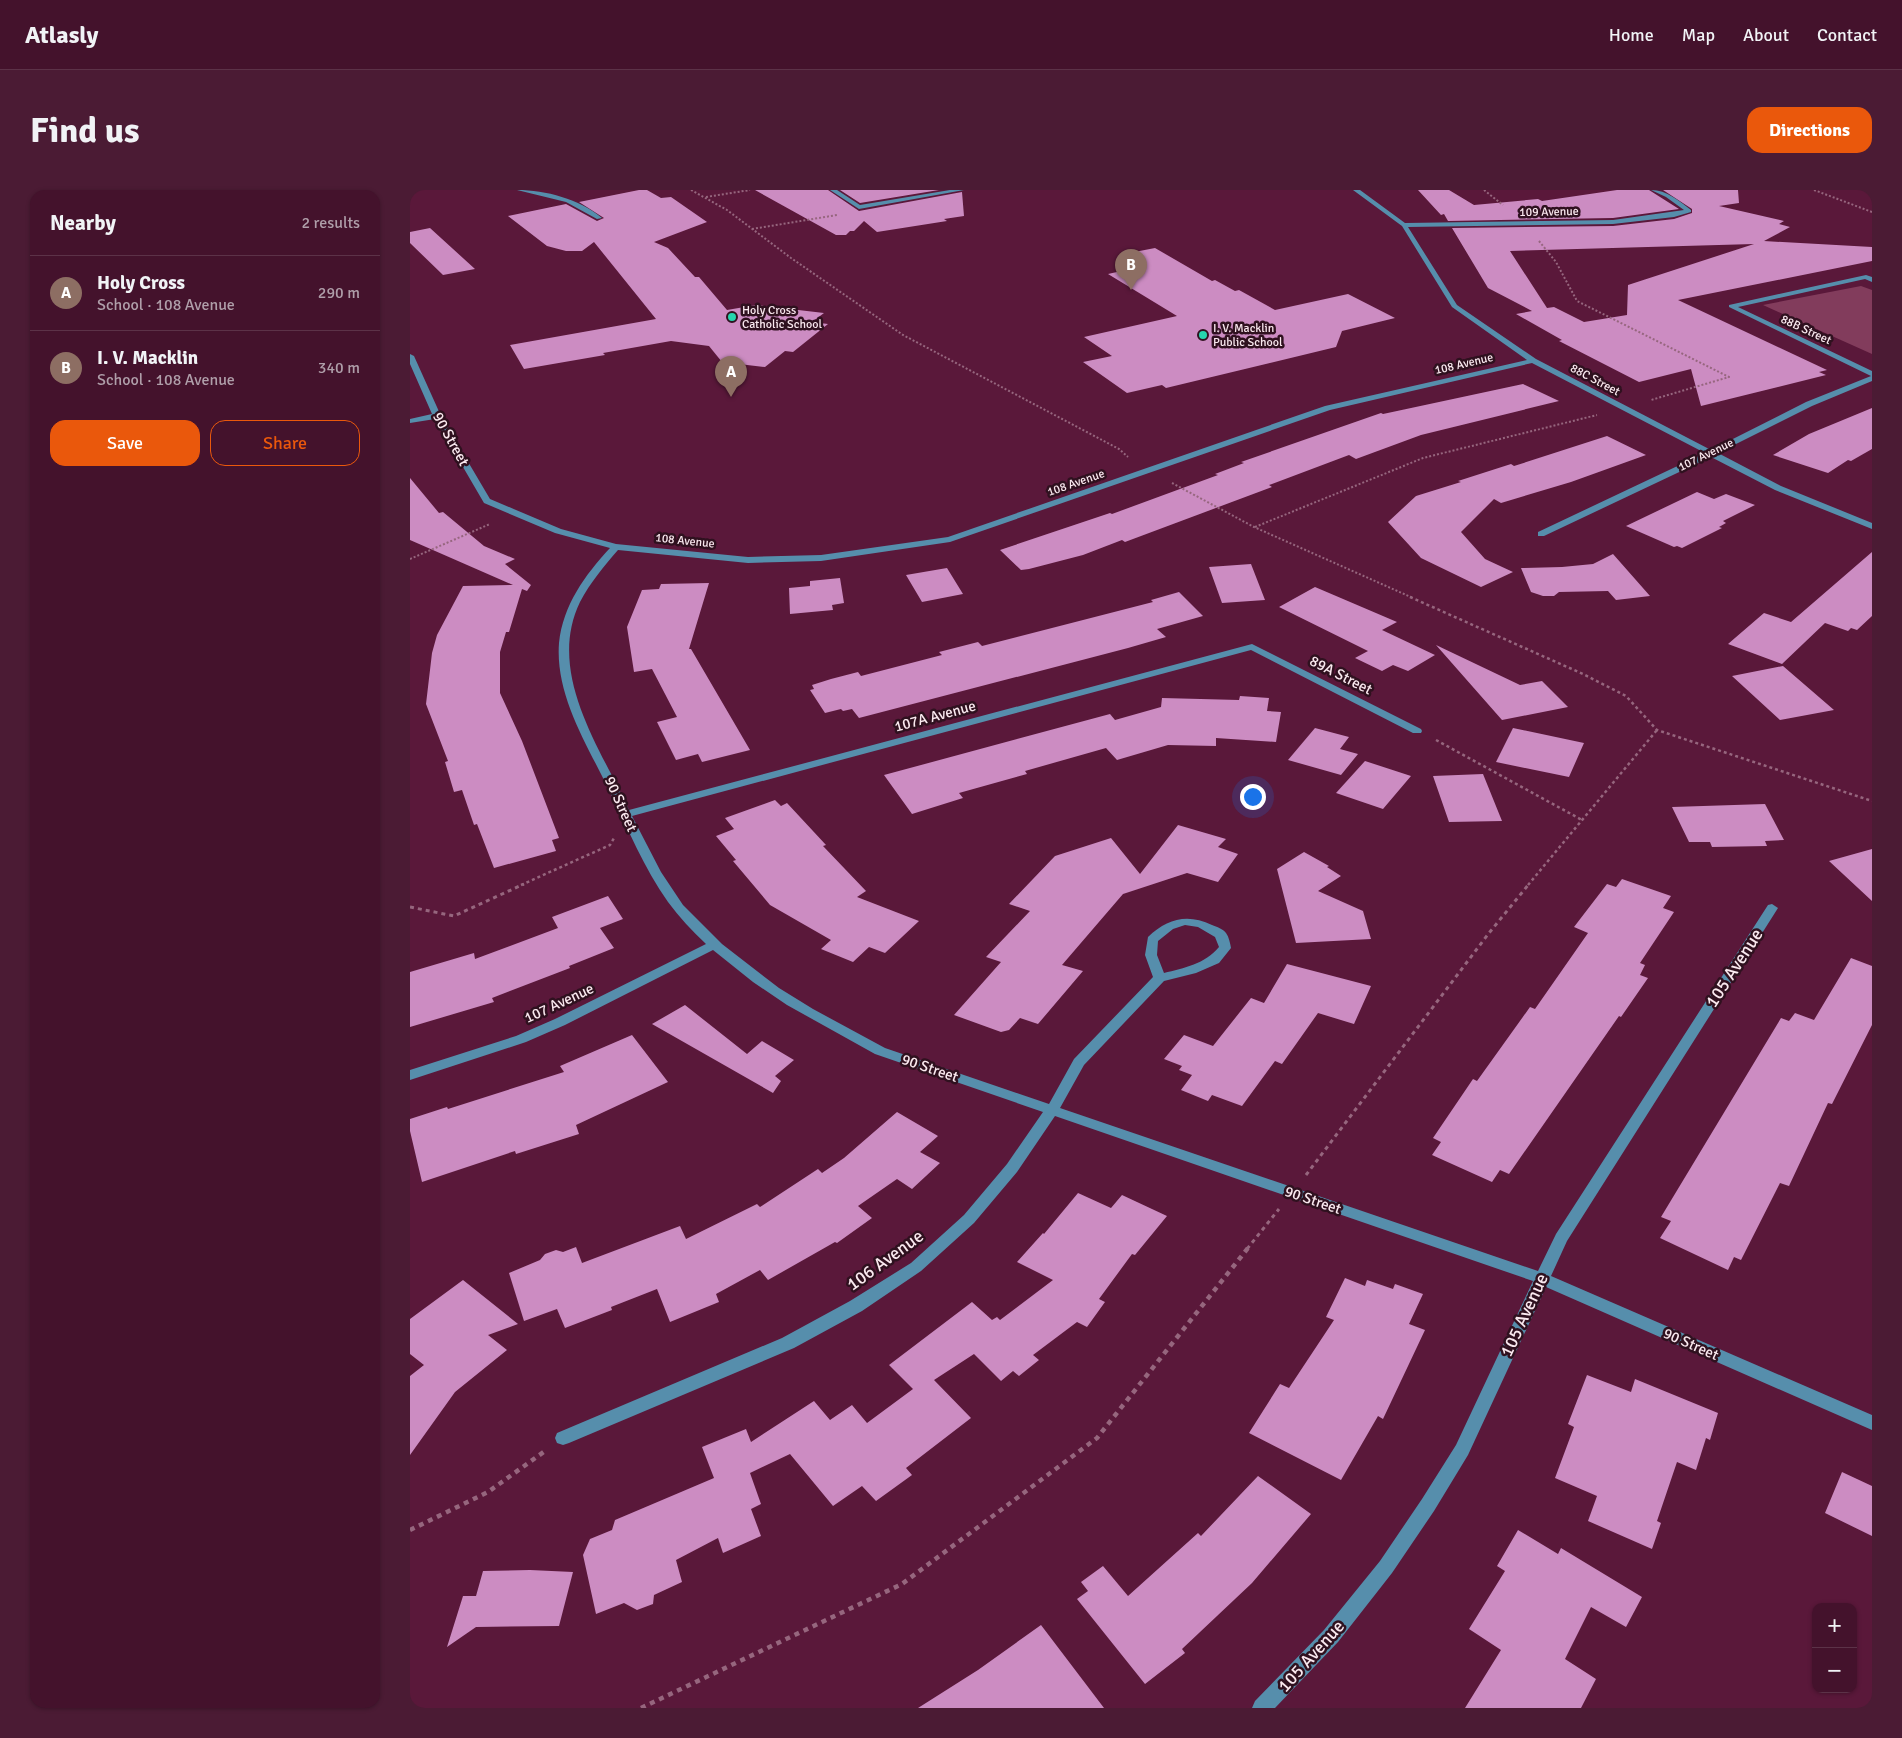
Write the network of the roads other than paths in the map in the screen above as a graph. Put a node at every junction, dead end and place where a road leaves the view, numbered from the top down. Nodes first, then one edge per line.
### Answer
1 (520, 190) edge
2 (833, 190) edge
3 (961, 190) edge
4 (1356, 190) edge
5 (1654, 190) edge
6 (598, 218) dead end
7 (1404, 225) junction
8 (1869, 278) edge
9 (410, 356) edge
10 (1533, 361) junction
11 (1872, 374) edge
12 (1872, 378) edge
13 (437, 416) junction
14 (410, 421) edge
15 (1710, 454) junction
16 (1872, 526) edge
17 (1541, 534) dead end
18 (616, 547) junction
19 (1252, 647) joint
20 (1417, 731) road end
21 (626, 814) junction
22 (1772, 908) dead end
23 (716, 944) junction
24 (1160, 978) junction
25 (410, 1075) edge
26 (1052, 1110) junction
27 (1541, 1278) junction
28 (1872, 1423) edge
29 (563, 1438) road end
30 (1262, 1708) edge

1 - 6 street
2 - 3 street
4 - 7 street, 88C Street
5 - 7 street, 109 Avenue
7 - 10 street, 88C Street
8 - 11 street, 88B Street
9 - 13 street, 90 Street
10 - 15 street, 88C Street
10 - 18 street, 108 Avenue
12 - 15 street, 107 Avenue
13 - 14 street
13 - 18 street, 90 Street
15 - 16 street, 88C Street
15 - 17 street, 107 Avenue
18 - 21 street, 90 Street
19 - 20 street, 89A Street
19 - 21 street, 107A Avenue
21 - 23 street, 90 Street
22 - 27 street, 105 Avenue
23 - 25 street, 107 Avenue
23 - 26 street, 90 Street
24 - 24 street
24 - 26 street, 106 Avenue
26 - 27 street, 90 Street
26 - 29 street, 106 Avenue
27 - 28 street, 90 Street
27 - 30 street, 105 Avenue

